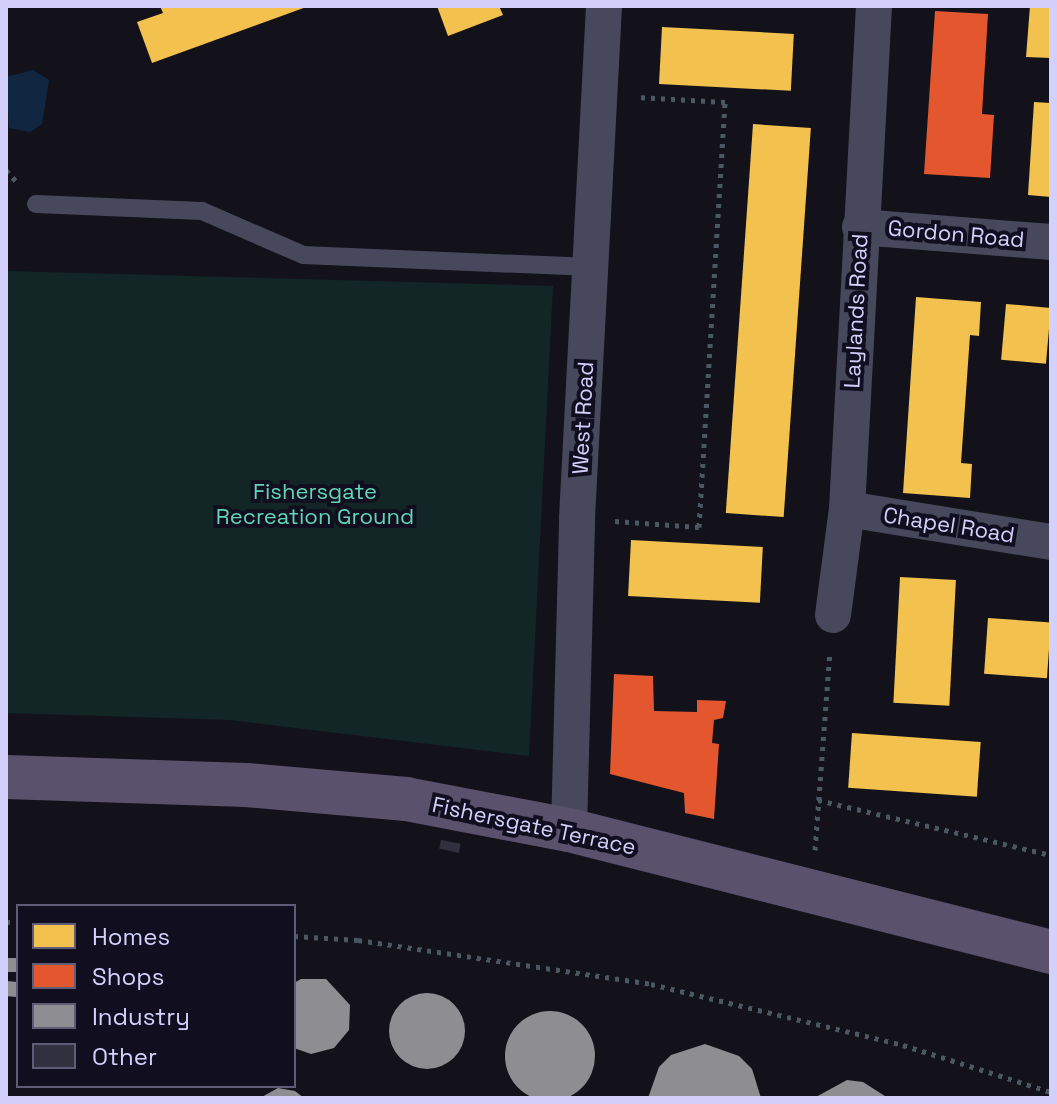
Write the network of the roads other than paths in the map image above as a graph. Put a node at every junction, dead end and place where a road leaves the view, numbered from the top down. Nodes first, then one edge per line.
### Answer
1 (604, 6) edge
2 (874, 6) edge
3 (36, 204) dead end
4 (860, 227) junction
5 (1051, 242) edge
6 (592, 267) junction
7 (847, 509) junction
8 (1051, 542) edge
9 (833, 615) road end
10 (6, 777) edge
11 (569, 830) junction
12 (1051, 952) edge

1 - 6 street, West Road
2 - 4 street, Laylands Road
3 - 6 lane
4 - 5 street, Gordon Road
4 - 7 street, Laylands Road
6 - 11 street, West Road
7 - 8 street, Chapel Road
7 - 9 street, Laylands Road
10 - 11 main road, Fishersgate Terrace
11 - 12 main road, Fishersgate Terrace

